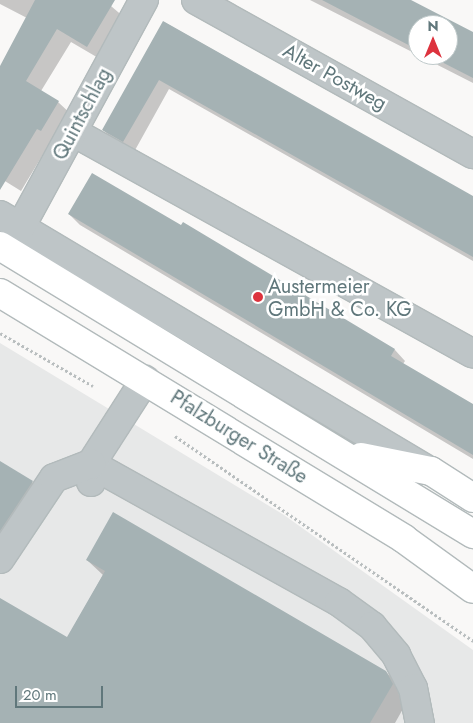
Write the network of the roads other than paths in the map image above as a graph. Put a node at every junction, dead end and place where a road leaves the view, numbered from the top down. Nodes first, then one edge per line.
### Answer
1 (144, 0) edge
2 (196, 0) edge
3 (73, 132) junction
4 (473, 154) edge
5 (10, 221) edge
6 (0, 246) edge
7 (0, 293) edge
8 (473, 354) edge
9 (145, 380) junction
10 (342, 454) junction
11 (431, 471) junction
12 (91, 474) junction
13 (473, 498) edge
14 (473, 534) edge
15 (0, 559) edge
16 (473, 589) edge
17 (420, 723) edge

1 - 3 street, Quintschlag
2 - 4 street, Alter Postweg
3 - 5 street, Quintschlag
3 - 8 street
5 - 11 street, Pfalzburger Straße
6 - 10 main road, Pfalzburger Straße
7 - 9 main road, Pfalzburger Straße
9 - 12 street
9 - 16 main road, Pfalzburger Straße
10 - 11 main road, Pfalzburger Straße
10 - 14 main road, Pfalzburger Straße
11 - 13 main road, Pfalzburger Straße
12 - 15 street
12 - 17 street

